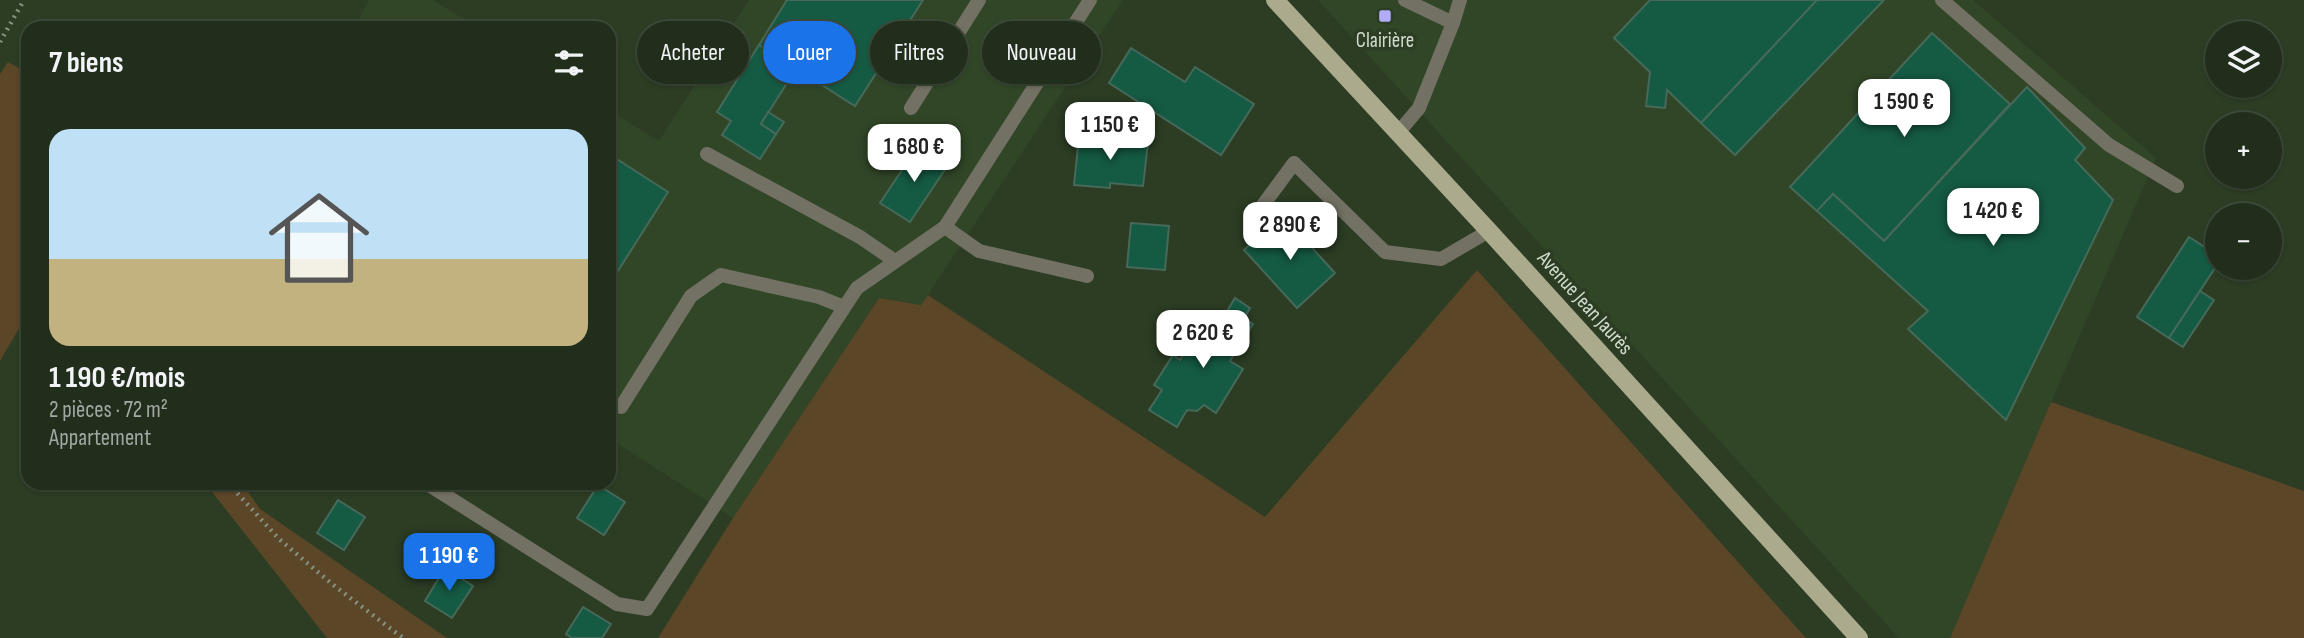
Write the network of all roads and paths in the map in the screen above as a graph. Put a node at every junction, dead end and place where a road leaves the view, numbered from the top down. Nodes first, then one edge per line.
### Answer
1 (24, 0) edge
2 (979, 0) edge
3 (1090, 0) edge
4 (1275, 0) edge
5 (1405, 0) edge
6 (1460, 0) edge
7 (1941, 0) edge
8 (1453, 23) junction
9 (0, 42) edge
10 (911, 108) dead end
11 (1398, 133) junction
12 (707, 154) dead end
13 (2177, 186) dead end
14 (1255, 216) dead end
15 (945, 227) junction
16 (1489, 231) junction
17 (895, 261) junction
18 (1087, 276) dead end
19 (845, 307) junction
20 (621, 407) dead end
21 (234, 490) edge
22 (437, 490) edge
23 (403, 638) edge
24 (1859, 638) edge

1 - 9 path
2 - 10 street
3 - 15 street
4 - 11 main road, Avenue Jean Jaurès
5 - 8 street
6 - 8 street
7 - 13 street
8 - 11 street
11 - 16 main road, Avenue Jean Jaurès
12 - 17 street
14 - 16 street
15 - 17 street
15 - 18 street
16 - 24 main road, Avenue Jean Jaurès
17 - 19 street
19 - 20 street
19 - 22 street
21 - 23 path

